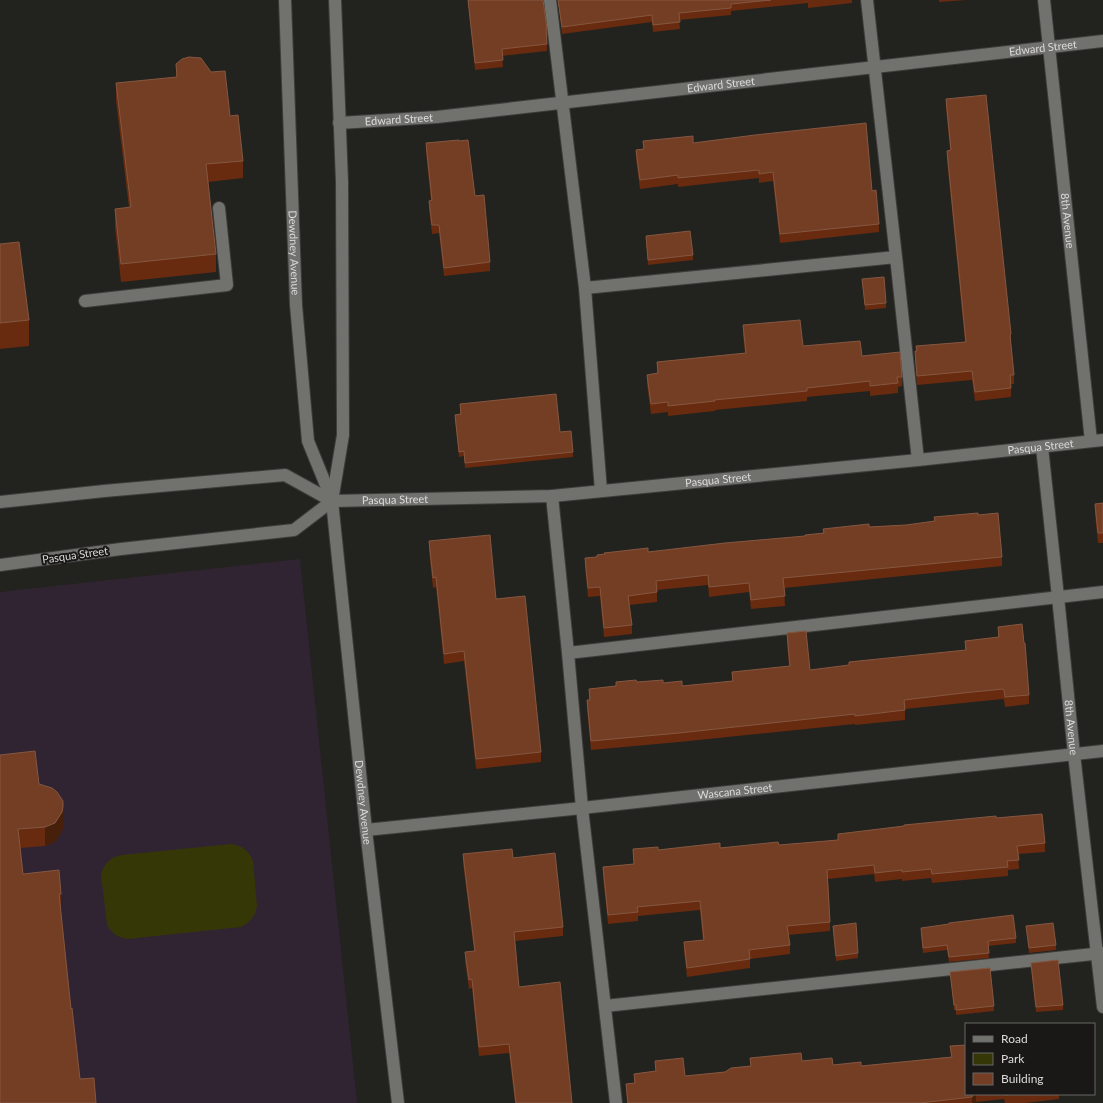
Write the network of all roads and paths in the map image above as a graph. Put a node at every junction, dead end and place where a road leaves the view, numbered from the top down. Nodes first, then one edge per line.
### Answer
1 (285, 0) edge
2 (335, 0) edge
3 (550, 0) edge
4 (867, 0) edge
5 (1044, 0) edge
6 (1103, 41) edge
7 (1049, 47) junction
8 (874, 67) junction
9 (562, 103) junction
10 (339, 123) junction
11 (219, 208) dead end
12 (896, 257) junction
13 (585, 288) junction
14 (85, 301) dead end
15 (1097, 441) edge
16 (1042, 446) junction
17 (918, 460) junction
18 (601, 491) junction
19 (552, 496) junction
20 (332, 501) junction
21 (0, 502) edge
22 (0, 565) edge
23 (1103, 592) edge
24 (1058, 597) junction
25 (568, 653) junction
26 (1103, 751) edge
27 (1074, 754) junction
28 (582, 808) junction
29 (366, 830) junction
30 (1100, 953) edge
31 (605, 1006) junction
32 (1103, 1007) edge
33 (398, 1103) edge
34 (616, 1103) edge

1 - 20 street, Dewdney Avenue
2 - 10 street, Dewdney Avenue
3 - 9 street
4 - 8 street
5 - 7 street, 8th Avenue
6 - 7 street, Edward Street
7 - 8 street, Edward Street
7 - 15 street, 8th Avenue
8 - 9 street, Edward Street
8 - 12 street
9 - 10 street, Edward Street
9 - 13 street
10 - 20 street, Dewdney Avenue
11 - 14 street
12 - 13 street
12 - 17 street
13 - 18 street
15 - 16 street, Pasqua Street
16 - 17 street, Pasqua Street
16 - 24 street, 8th Avenue
17 - 18 street, Pasqua Street
18 - 19 street, Pasqua Street
19 - 20 street, Pasqua Street
19 - 25 street
20 - 21 street
20 - 22 street, Pasqua Street
20 - 29 street, Dewdney Avenue
23 - 24 street
24 - 25 street
24 - 27 street, 8th Avenue
25 - 28 street
26 - 27 street, Wascana Street
27 - 28 street, Wascana Street
27 - 30 street, 8th Avenue
28 - 29 street, Wascana Street
28 - 31 street
29 - 33 street, Dewdney Avenue
30 - 31 street
30 - 32 street, 8th Avenue
31 - 34 street

